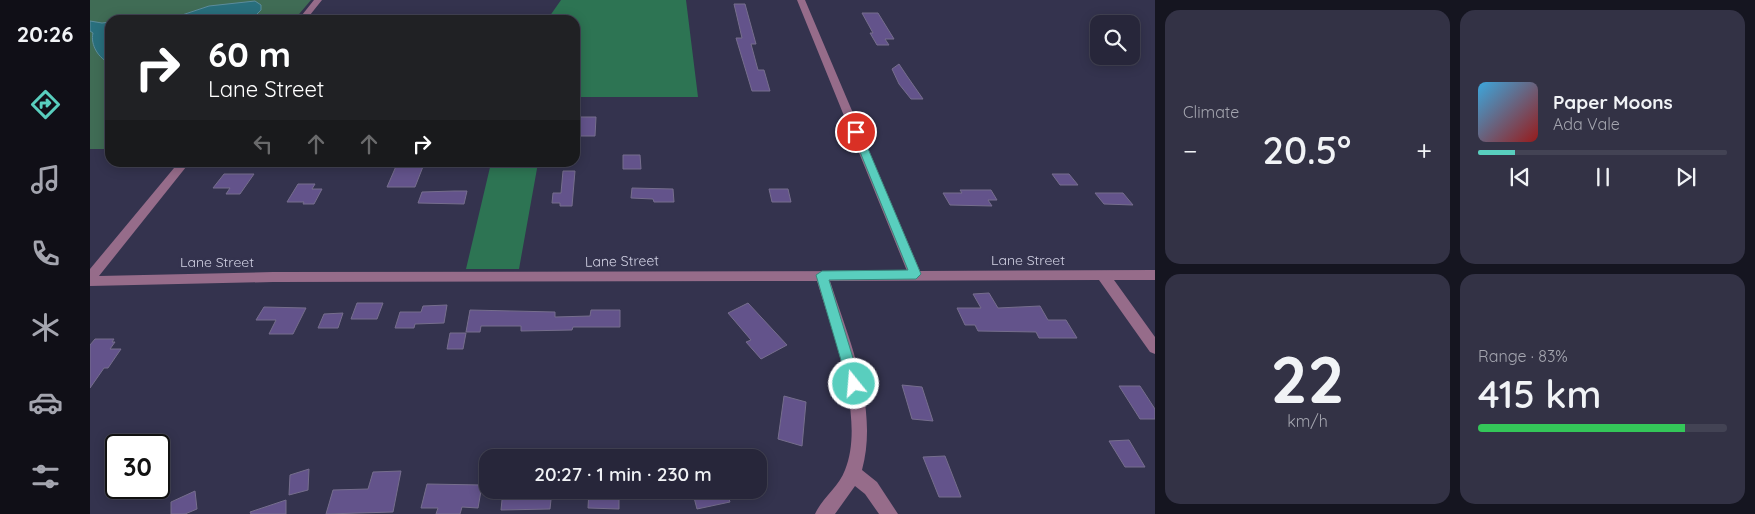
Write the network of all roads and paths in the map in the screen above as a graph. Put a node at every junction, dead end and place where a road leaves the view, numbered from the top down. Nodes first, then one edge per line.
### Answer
1 (318, 0) edge
2 (801, 0) edge
3 (306, 15) edge
4 (181, 167) edge
5 (916, 274) junction
6 (822, 275) junction
7 (1103, 275) junction
8 (1155, 275) edge
9 (90, 279) edge
10 (1155, 348) edge
11 (853, 473) junction
12 (824, 514) edge
13 (889, 514) edge

1 - 3 street
2 - 5 street
4 - 9 street
5 - 6 street, Lane Street
5 - 7 street, Lane Street
6 - 9 street, Lane Street
6 - 11 street
7 - 8 street, Lane Street
7 - 10 street
11 - 12 street
11 - 13 street

